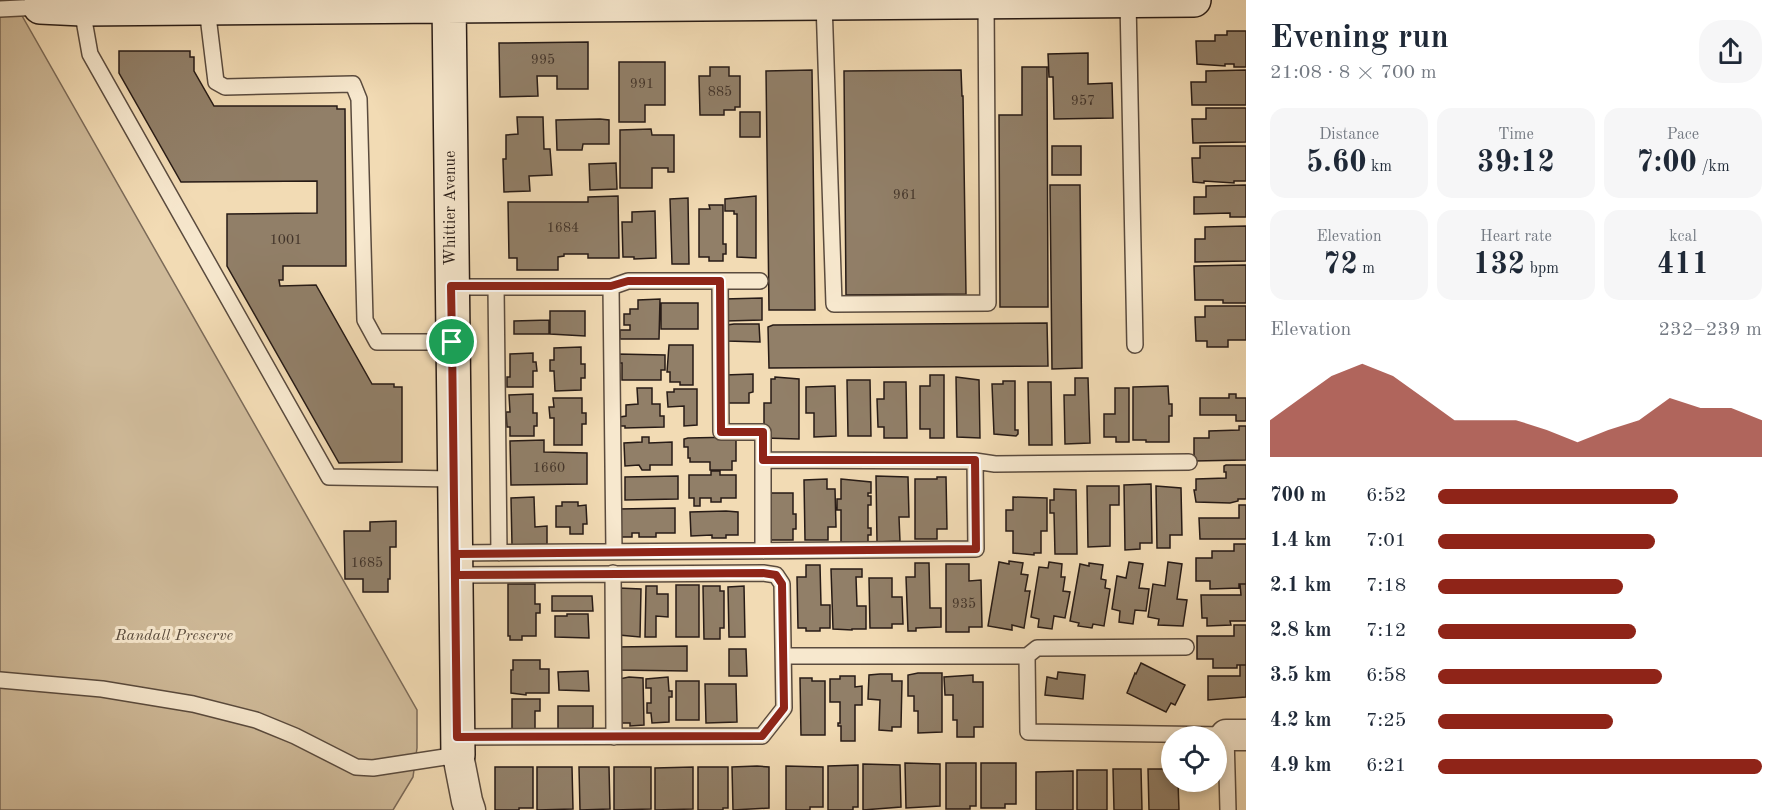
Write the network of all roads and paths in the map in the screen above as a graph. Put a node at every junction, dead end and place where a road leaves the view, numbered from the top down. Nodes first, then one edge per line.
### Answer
1 (1194, 0) edge
2 (890, 1) edge
3 (986, 1) edge
4 (1128, 1) edge
5 (449, 2) edge
6 (824, 2) junction
7 (39, 4) edge
8 (207, 8) junction
9 (0, 9) edge
10 (82, 9) junction
11 (720, 281) junction
12 (760, 281) dead end
13 (451, 286) junction
14 (496, 286) junction
15 (611, 286) junction
16 (452, 342) junction
17 (1135, 345) dead end
18 (763, 460) junction
19 (975, 460) junction
20 (1189, 462) dead end
21 (455, 479) junction
22 (763, 551) junction
23 (614, 552) junction
24 (500, 553) junction
25 (456, 564) junction
26 (613, 573) junction
27 (1186, 647) dead end
28 (784, 656) junction
29 (1027, 656) junction
30 (0, 680) edge
31 (1236, 735) edge
32 (614, 736) junction
33 (457, 746) junction
34 (471, 810) edge
35 (1228, 810) edge

1 - 4 street
2 - 3 street
2 - 6 street
3 - 4 street
3 - 6 lane
4 - 17 lane
5 - 6 street
5 - 8 street
5 - 13 street, Whittier Avenue
7 - 9 lane
7 - 10 street
8 - 10 street
8 - 16 lane
10 - 21 lane
11 - 12 lane
11 - 15 lane
11 - 18 lane
13 - 14 lane
13 - 16 street, Whittier Avenue
14 - 15 lane
14 - 24 lane
15 - 23 lane
16 - 21 street, Whittier Avenue
18 - 19 lane
18 - 22 lane
19 - 20 lane
19 - 22 lane
21 - 25 street, Whittier Avenue
22 - 23 lane
23 - 24 lane
24 - 25 lane
25 - 26 lane
25 - 33 street, Whittier Avenue
26 - 28 lane
26 - 32 lane
27 - 29 lane
28 - 29 lane
28 - 32 lane
29 - 31 lane
30 - 33 lane
31 - 35 lane
32 - 33 lane
33 - 34 street, Whittier Avenue

